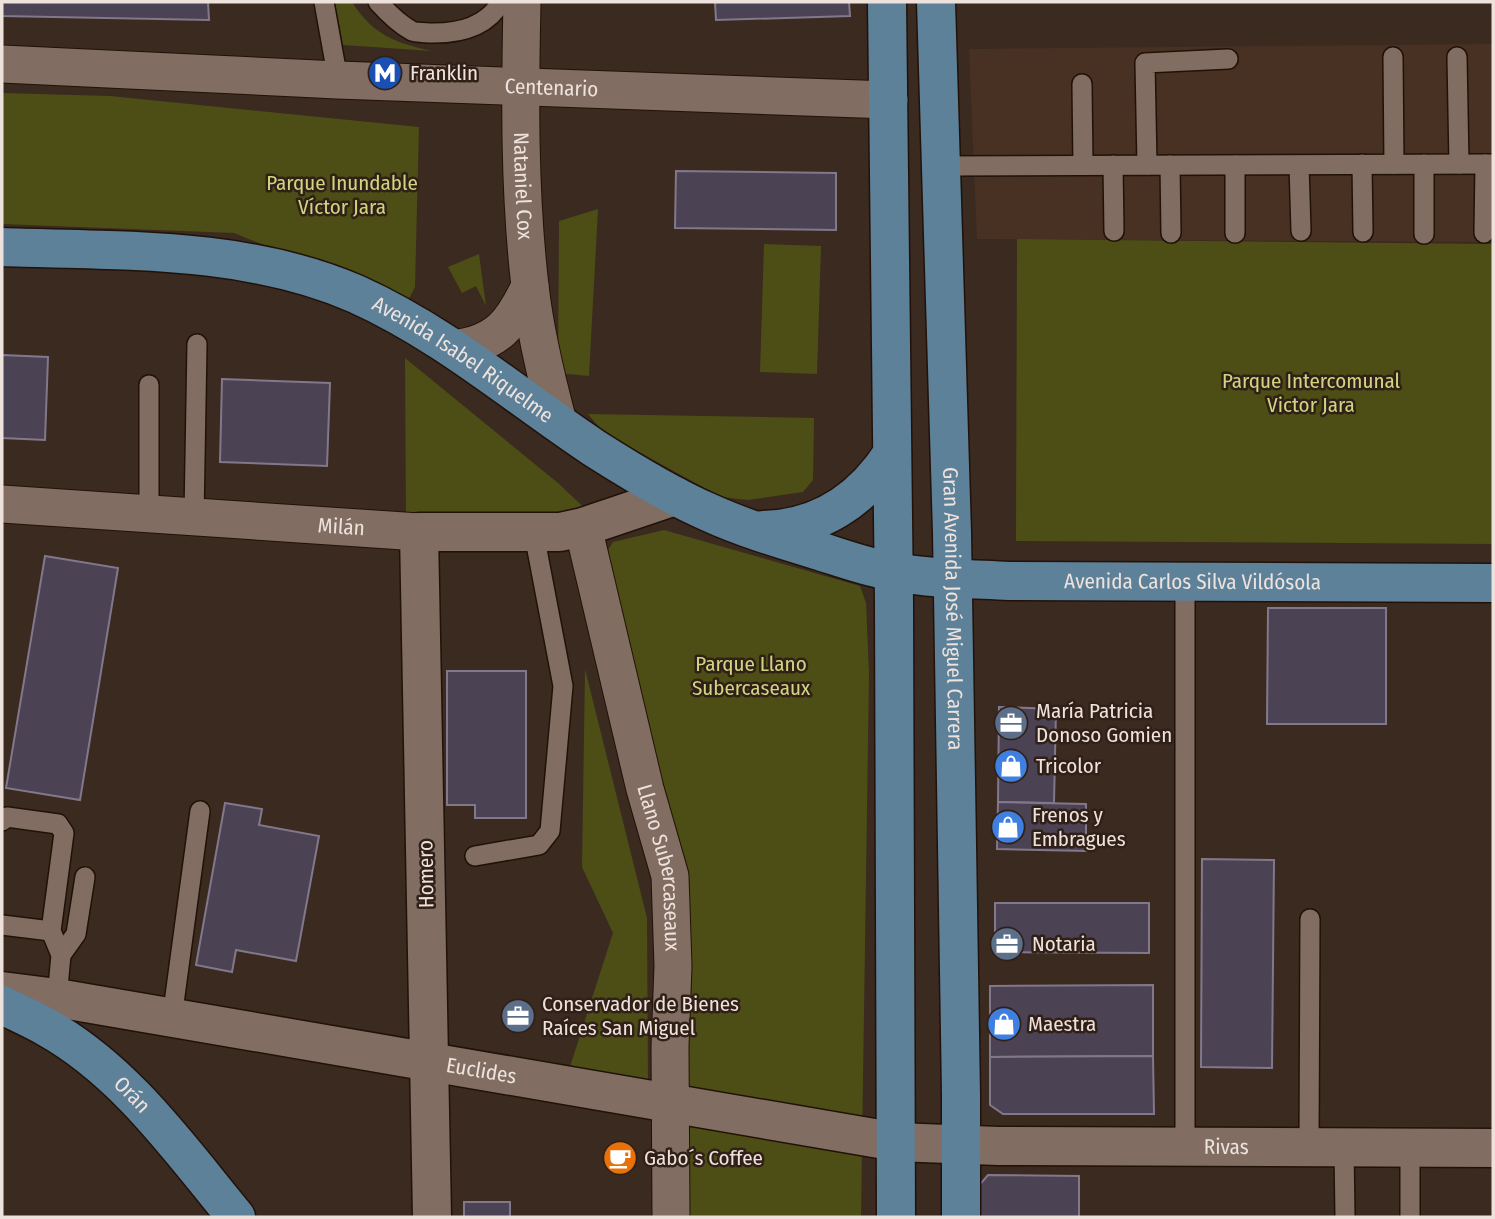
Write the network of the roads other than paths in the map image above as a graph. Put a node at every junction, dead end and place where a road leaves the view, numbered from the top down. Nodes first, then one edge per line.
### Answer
1 (324, 2) edge
2 (378, 2) edge
3 (501, 2) edge
4 (522, 2) edge
5 (887, 2) edge
6 (936, 2) edge
7 (1393, 57) dead end
8 (1457, 57) dead end
9 (1228, 59) dead end
10 (2, 64) edge
11 (338, 80) junction
12 (1082, 84) dead end
13 (520, 87) junction
14 (889, 100) junction
15 (1362, 164) junction
16 (1394, 164) junction
17 (1424, 164) junction
18 (1459, 164) junction
19 (1489, 164) edge
20 (1083, 165) junction
21 (1113, 165) junction
22 (1147, 165) junction
23 (1171, 165) junction
24 (1235, 165) junction
25 (1299, 165) junction
26 (942, 166) junction
27 (1114, 231) dead end
28 (1301, 231) dead end
29 (1363, 232) dead end
30 (1171, 233) dead end
31 (1235, 233) dead end
32 (1484, 233) dead end
33 (1424, 234) dead end
34 (2, 247) edge
35 (530, 286) junction
36 (197, 344) dead end
37 (454, 349) junction
38 (149, 385) dead end
39 (558, 422) junction
40 (892, 454) junction
41 (675, 496) junction
42 (2, 504) edge
43 (149, 514) junction
44 (194, 517) junction
45 (583, 527) junction
46 (419, 531) junction
47 (754, 531) junction
48 (534, 534) junction
49 (893, 572) junction
50 (952, 579) junction
51 (1185, 582) junction
52 (1493, 583) edge
53 (200, 811) dead end
54 (2, 821) edge
55 (475, 856) dead end
56 (85, 877) dead end
57 (1310, 919) dead end
58 (2, 925) edge
59 (51, 931) junction
60 (61, 955) junction
61 (2, 991) edge
62 (57, 998) junction
63 (2, 1005) edge
64 (172, 1018) junction
65 (430, 1062) junction
66 (670, 1104) junction
67 (897, 1142) junction
68 (961, 1146) junction
69 (1185, 1147) junction
70 (1326, 1148) junction
71 (1410, 1148) junction
72 (1493, 1148) edge
73 (236, 1217) edge
74 (432, 1217) edge
75 (670, 1217) edge
76 (896, 1217) edge
77 (961, 1217) edge
78 (1345, 1217) edge
79 (1410, 1217) edge

1 - 11 lane
2 - 3 lane
4 - 13 street, Nataniel Cox
5 - 14 main road
6 - 26 main road, Gran Avenida José Miguel Carrera
7 - 16 lane
8 - 18 lane
9 - 22 lane
10 - 11 street, Centenario
11 - 13 street, Centenario
12 - 20 lane
13 - 14 street, Centenario
13 - 35 street, Nataniel Cox
14 - 40 main road
15 - 16 lane
15 - 25 lane
15 - 29 lane
16 - 17 lane
17 - 18 lane
17 - 33 lane
18 - 19 lane
19 - 32 lane
20 - 21 lane
20 - 26 lane
21 - 22 lane
21 - 27 lane
22 - 23 lane
23 - 24 lane
23 - 30 lane
24 - 25 lane
24 - 31 lane
25 - 28 lane
26 - 50 main road, Gran Avenida José Miguel Carrera
34 - 37 main road, Avenida Isabel Riquelme
35 - 37 street
35 - 39 street, Nataniel Cox
36 - 44 lane
37 - 39 main road, Avenida Isabel Riquelme
38 - 43 lane
39 - 41 main road, Avenida Isabel Riquelme
40 - 47 main road
40 - 49 main road
41 - 45 street, Milán
41 - 47 main road, Avenida Isabel Riquelme
42 - 43 street, Milán
43 - 44 street, Milán
44 - 46 street, Milán
45 - 48 street, Milán
45 - 66 street, Llano Subercaseaux
46 - 48 street, Milán
46 - 65 street, Homero
47 - 49 main road, Avenida Isabel Riquelme
48 - 55 lane
49 - 50 main road, Avenida Carlos Silva Vildósola
49 - 67 main road
50 - 51 main road, Avenida Carlos Silva Vildósola
50 - 68 main road, Gran Avenida José Miguel Carrera
51 - 52 main road, Avenida Carlos Silva Vildósola
51 - 69 lane
53 - 64 lane
54 - 59 lane
56 - 60 lane
57 - 70 lane
58 - 59 lane
59 - 60 lane
60 - 62 lane
61 - 62 street, Euclides
62 - 64 street, Euclides
63 - 73 main road, Orán
64 - 65 street, Euclides
65 - 66 street, Euclides
65 - 74 street, Homero
66 - 67 street, Euclides
66 - 75 street, Llano Subercaseaux
67 - 68 street, Euclides
67 - 76 main road
68 - 69 street, Rivas
68 - 77 main road, Gran Avenida José Miguel Carrera
69 - 70 street, Rivas
70 - 71 street, Rivas
70 - 78 lane
71 - 72 street, Rivas
71 - 79 lane

